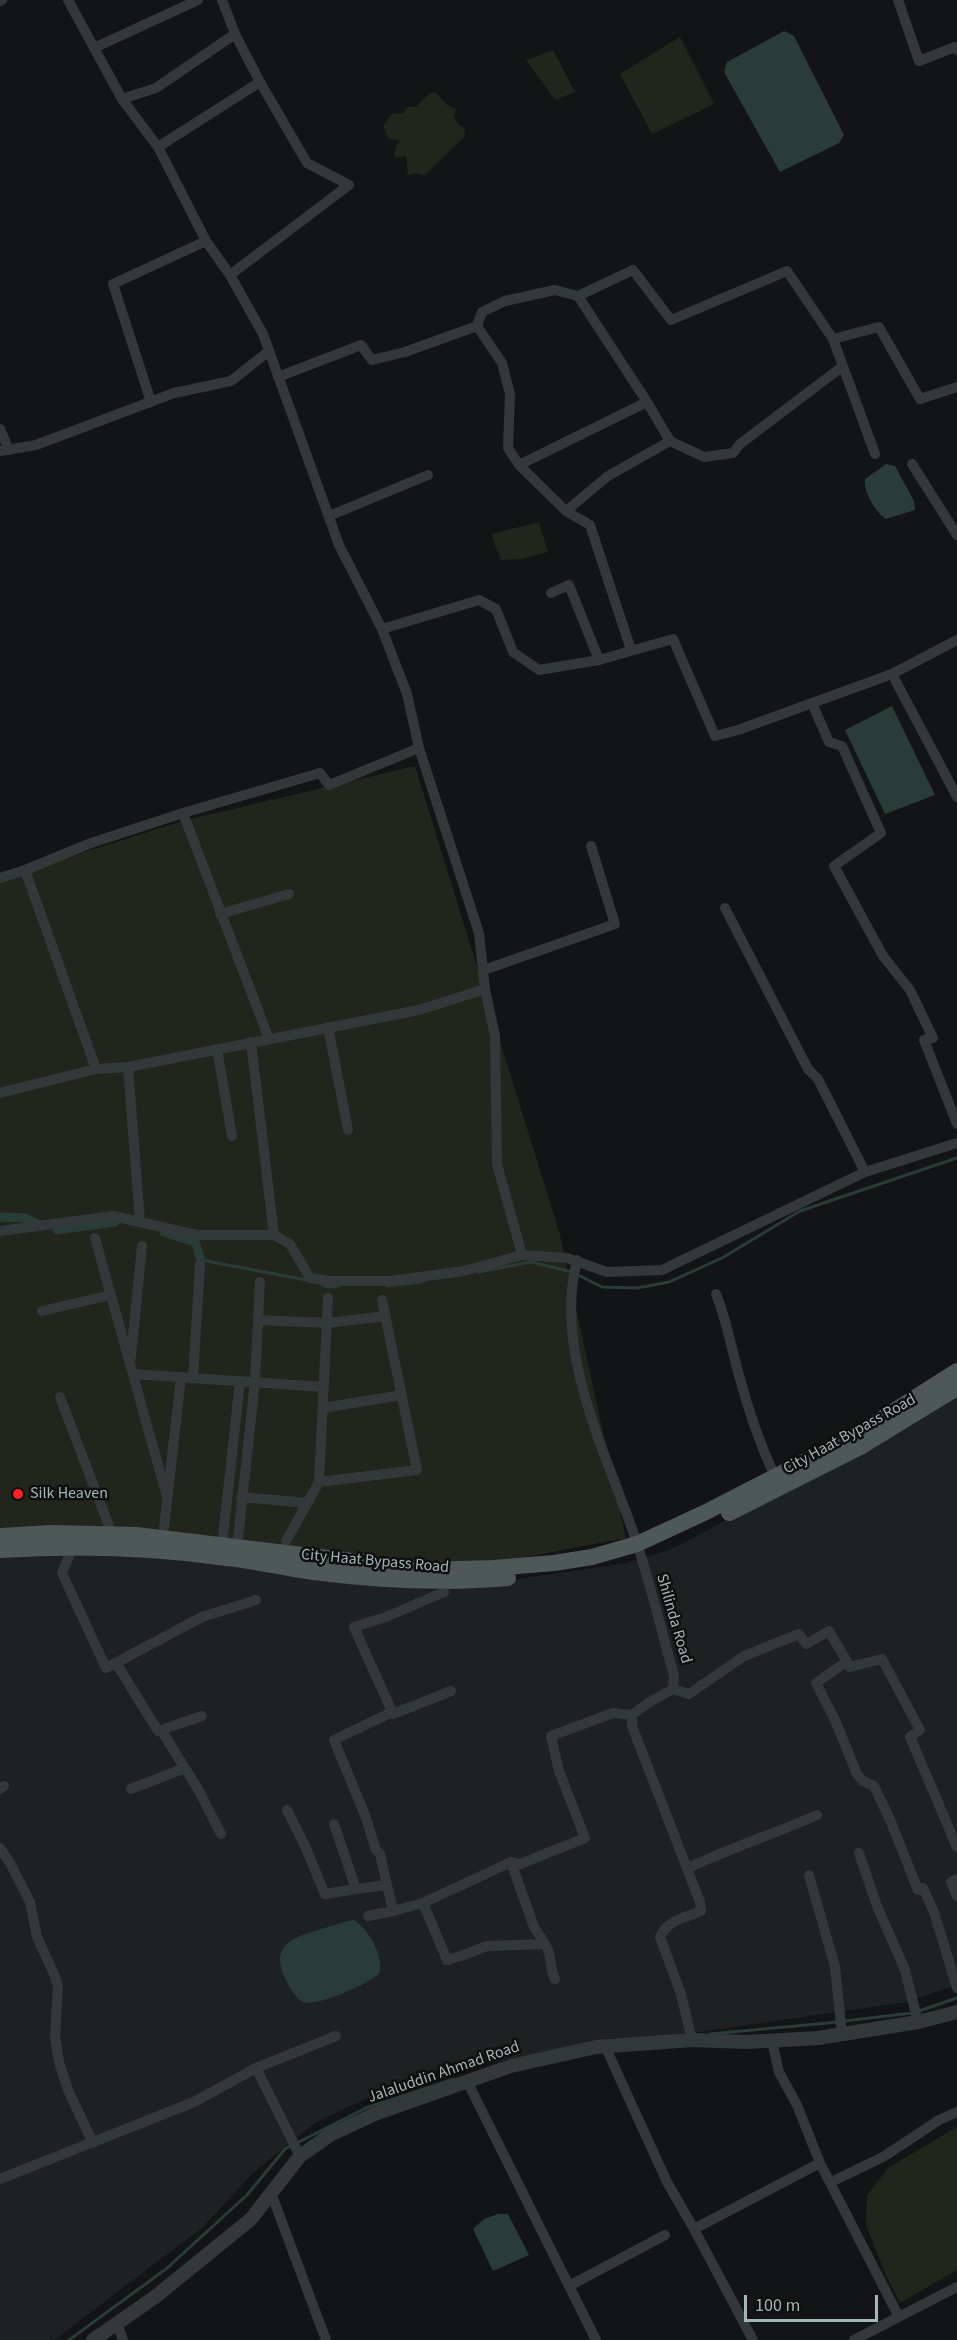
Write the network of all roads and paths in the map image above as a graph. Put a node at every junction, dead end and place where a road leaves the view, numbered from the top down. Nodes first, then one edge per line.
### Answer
1 (68, 0) edge
2 (198, 0) edge
3 (222, 0) edge
4 (898, 0) edge
5 (235, 34) junction
6 (94, 48) junction
7 (956, 48) edge
8 (260, 82) junction
9 (122, 99) junction
10 (158, 147) junction
11 (206, 241) junction
12 (230, 275) junction
13 (578, 296) junction
14 (477, 326) junction
15 (833, 339) junction
16 (269, 351) junction
17 (843, 366) junction
18 (278, 377) junction
19 (957, 387) edge
20 (151, 402) junction
21 (647, 402) junction
22 (0, 429) edge
23 (670, 441) junction
24 (4, 450) edge
25 (875, 454) dead end
26 (912, 464) dead end
27 (519, 465) junction
28 (428, 475) dead end
29 (566, 511) junction
30 (329, 516) junction
31 (957, 535) edge
32 (551, 593) dead end
33 (382, 628) junction
34 (957, 640) edge
35 (631, 650) junction
36 (598, 660) junction
37 (892, 674) junction
38 (812, 703) junction
39 (419, 748) junction
40 (957, 797) edge
41 (183, 813) junction
42 (591, 846) dead end
43 (25, 870) junction
44 (0, 878) edge
45 (289, 894) dead end
46 (725, 908) dead end
47 (220, 914) junction
48 (484, 970) junction
49 (485, 989) junction
50 (328, 1027) junction
51 (269, 1039) junction
52 (251, 1042) junction
53 (217, 1049) junction
54 (128, 1067) junction
55 (96, 1069) junction
56 (0, 1093) edge
57 (957, 1124) edge
58 (348, 1130) dead end
59 (232, 1136) dead end
60 (957, 1143) edge
61 (865, 1172) junction
62 (140, 1222) junction
63 (0, 1231) edge
64 (274, 1235) junction
65 (95, 1238) dead end
66 (142, 1246) dead end
67 (522, 1255) junction
68 (576, 1263) junction
69 (200, 1265) dead end
70 (260, 1282) dead end
71 (717, 1294) dead end
72 (111, 1295) junction
73 (328, 1298) dead end
74 (382, 1300) dead end
75 (42, 1311) dead end
76 (386, 1316) junction
77 (258, 1320) junction
78 (327, 1323) junction
79 (132, 1369) junction
80 (957, 1371) edge
81 (181, 1377) junction
82 (193, 1378) junction
83 (240, 1381) junction
84 (255, 1382) junction
85 (324, 1387) junction
86 (957, 1388) edge
87 (402, 1395) junction
88 (60, 1397) dead end
89 (323, 1408) junction
90 (775, 1477) junction
91 (320, 1482) junction
92 (167, 1497) junction
93 (241, 1497) junction
94 (308, 1503) junction
95 (164, 1528) dead end
96 (112, 1534) junction
97 (0, 1536) edge
98 (286, 1542) dead end
99 (73, 1547) junction
100 (229, 1547) junction
101 (638, 1548) junction
102 (0, 1550) edge
103 (444, 1592) dead end
104 (256, 1600) dead end
105 (846, 1662) junction
106 (116, 1663) junction
107 (673, 1689) junction
108 (451, 1691) dead end
109 (392, 1712) junction
110 (632, 1715) junction
111 (202, 1716) dead end
112 (161, 1730) junction
113 (185, 1768) junction
114 (131, 1789) dead end
115 (287, 1810) dead end
116 (817, 1815) dead end
117 (334, 1824) dead end
118 (221, 1834) dead end
119 (957, 1847) edge
120 (0, 1848) edge
121 (859, 1853) dead end
122 (511, 1862) junction
123 (688, 1868) junction
124 (809, 1875) dead end
125 (957, 1879) edge
126 (387, 1885) junction
127 (356, 1889) junction
128 (957, 1896) edge
129 (423, 1903) junction
130 (393, 1911) junction
131 (368, 1916) dead end
132 (544, 1944) junction
133 (555, 1979) dead end
134 (957, 1988) edge
135 (957, 2012) edge
136 (918, 2022) junction
137 (842, 2034) junction
138 (336, 2036) dead end
139 (692, 2040) junction
140 (772, 2041) junction
141 (605, 2046) junction
142 (256, 2068) junction
143 (467, 2081) junction
144 (957, 2112) edge
145 (93, 2143) junction
146 (300, 2156) junction
147 (820, 2163) junction
148 (0, 2179) edge
149 (831, 2182) junction
150 (271, 2193) junction
151 (694, 2229) junction
152 (664, 2235) dead end
153 (569, 2286) junction
154 (957, 2288) edge
155 (899, 2317) junction
156 (117, 2323) junction
157 (93, 2340) edge
158 (123, 2340) edge
159 (326, 2340) edge
160 (596, 2340) edge
161 (753, 2340) edge
162 (854, 2340) edge

1 - 6 street
2 - 6 street
3 - 5 street
4 - 7 street
5 - 8 street
5 - 9 street
6 - 9 street
8 - 10 street
8 - 12 street
9 - 10 street
10 - 11 street
11 - 12 street
11 - 20 street
12 - 16 street
13 - 14 street
13 - 15 street
13 - 21 street
14 - 18 street
14 - 27 street
15 - 17 street
15 - 19 street
16 - 18 street
16 - 20 street
17 - 23 street
17 - 25 street
18 - 30 street
20 - 24 street
21 - 23 street
21 - 27 street
22 - 24 street
23 - 29 street
26 - 31 street
27 - 29 street
28 - 30 street
29 - 35 street
30 - 33 street
32 - 36 street
33 - 36 street
33 - 39 street
34 - 37 street
35 - 36 street
35 - 38 street
37 - 38 street
37 - 40 street
38 - 57 street
39 - 41 street
39 - 48 street
41 - 43 street
41 - 47 street
42 - 48 street
43 - 44 street
43 - 55 street
45 - 47 street
46 - 61 street
47 - 51 street
48 - 49 street
49 - 50 street
49 - 67 street
50 - 51 street
50 - 58 street
51 - 52 street
52 - 53 street
52 - 64 street
53 - 54 street
53 - 59 street
54 - 55 street
54 - 62 street
55 - 56 street
60 - 61 street
61 - 68 street
62 - 63 street
62 - 64 street
64 - 67 street
65 - 72 street
66 - 79 street
67 - 68 street
68 - 101 street, Shilinda Road
69 - 82 street
70 - 77 street
71 - 90 street
72 - 75 street
72 - 79 street
73 - 78 street
74 - 76 street
76 - 78 street
76 - 87 street
77 - 78 street
77 - 84 street
78 - 85 street
79 - 81 street
79 - 92 street
80 - 90 main road, City Haat Bypass Road
81 - 82 street
81 - 92 street
82 - 83 street
83 - 84 street
83 - 100 street
84 - 85 street
84 - 93 street
85 - 89 street
86 - 101 main road, City Haat Bypass Road
87 - 89 street
87 - 91 street
88 - 96 street
89 - 91 street
90 - 101 main road, City Haat Bypass Road
91 - 94 street
92 - 95 street
93 - 94 street
93 - 100 street
94 - 98 street
96 - 97 main road, City Haat Bypass Road
96 - 100 main road, City Haat Bypass Road
99 - 101 main road, City Haat Bypass Road
99 - 102 main road, City Haat Bypass Road
99 - 106 street
100 - 101 main road, City Haat Bypass Road
101 - 107 street, Shilinda Road
103 - 109 street
104 - 106 street
105 - 107 street
105 - 119 street
105 - 134 street
106 - 112 street
107 - 110 street, Shilinda Road
108 - 109 street
109 - 126 street
110 - 122 street
110 - 123 street
111 - 112 street
112 - 113 street
113 - 114 street
113 - 118 street
115 - 127 street
116 - 123 street
117 - 127 street
120 - 145 street
121 - 136 street
122 - 129 street
122 - 132 street
123 - 139 street
124 - 137 street
125 - 128 street
126 - 127 street
126 - 130 street
129 - 130 street
129 - 132 street
130 - 131 street
132 - 133 street
135 - 136 street, Jalaluddin Ahmad Road
136 - 137 street, Jalaluddin Ahmad Road
137 - 140 street, Jalaluddin Ahmad Road
138 - 142 street
139 - 140 street, Jalaluddin Ahmad Road
139 - 141 street, Jalaluddin Ahmad Road
140 - 147 street
141 - 143 street, Jalaluddin Ahmad Road
141 - 151 street
142 - 145 street
142 - 146 street
143 - 146 street, Jalaluddin Ahmad Road
143 - 153 street
144 - 149 street
145 - 148 street
146 - 150 street, Jalaluddin Ahmad Road
147 - 149 street
147 - 151 street
149 - 155 street
150 - 156 street, Jalaluddin Ahmad Road
150 - 159 street
151 - 161 street
152 - 153 street
153 - 160 street
154 - 155 street
155 - 162 street
156 - 157 street, Jalaluddin Ahmad Road
156 - 158 street

